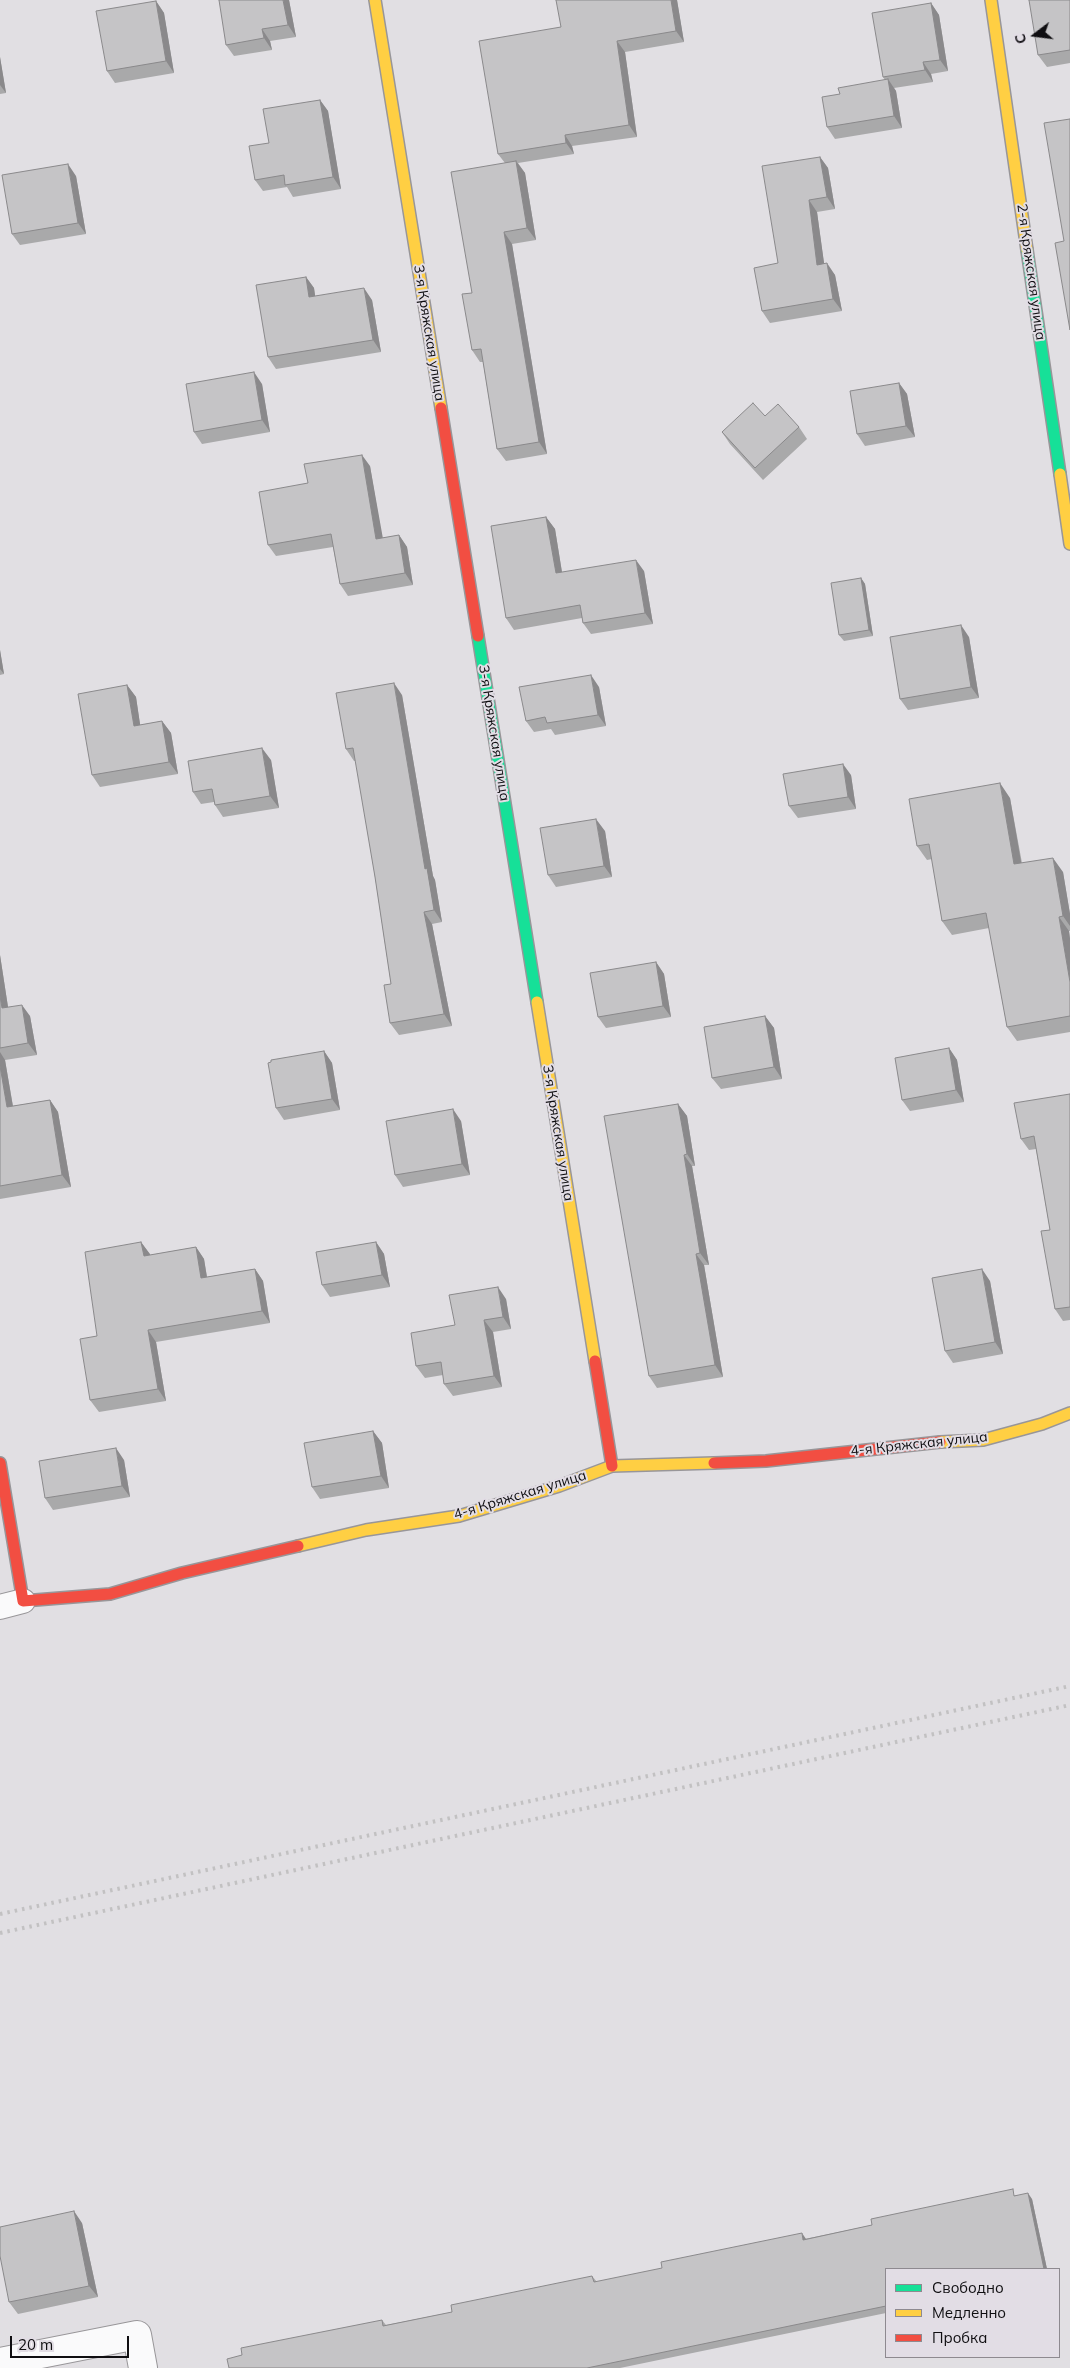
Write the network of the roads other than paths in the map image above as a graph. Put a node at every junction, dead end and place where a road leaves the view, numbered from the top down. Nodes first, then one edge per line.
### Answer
1 (375, 0) edge
2 (991, 0) edge
3 (1070, 544) edge
4 (1070, 1413) edge
5 (0, 1463) edge
6 (612, 1466) junction
7 (23, 1601) junction
8 (0, 1607) edge
9 (0, 2362) edge
10 (143, 2368) edge

1 - 6 street, 3-я Кряжская улица
2 - 3 street, 2-я Кряжская улица
4 - 6 street, 4-я Кряжская улица
5 - 7 street
6 - 7 street, 4-я Кряжская улица
7 - 8 lane
9 - 10 street

